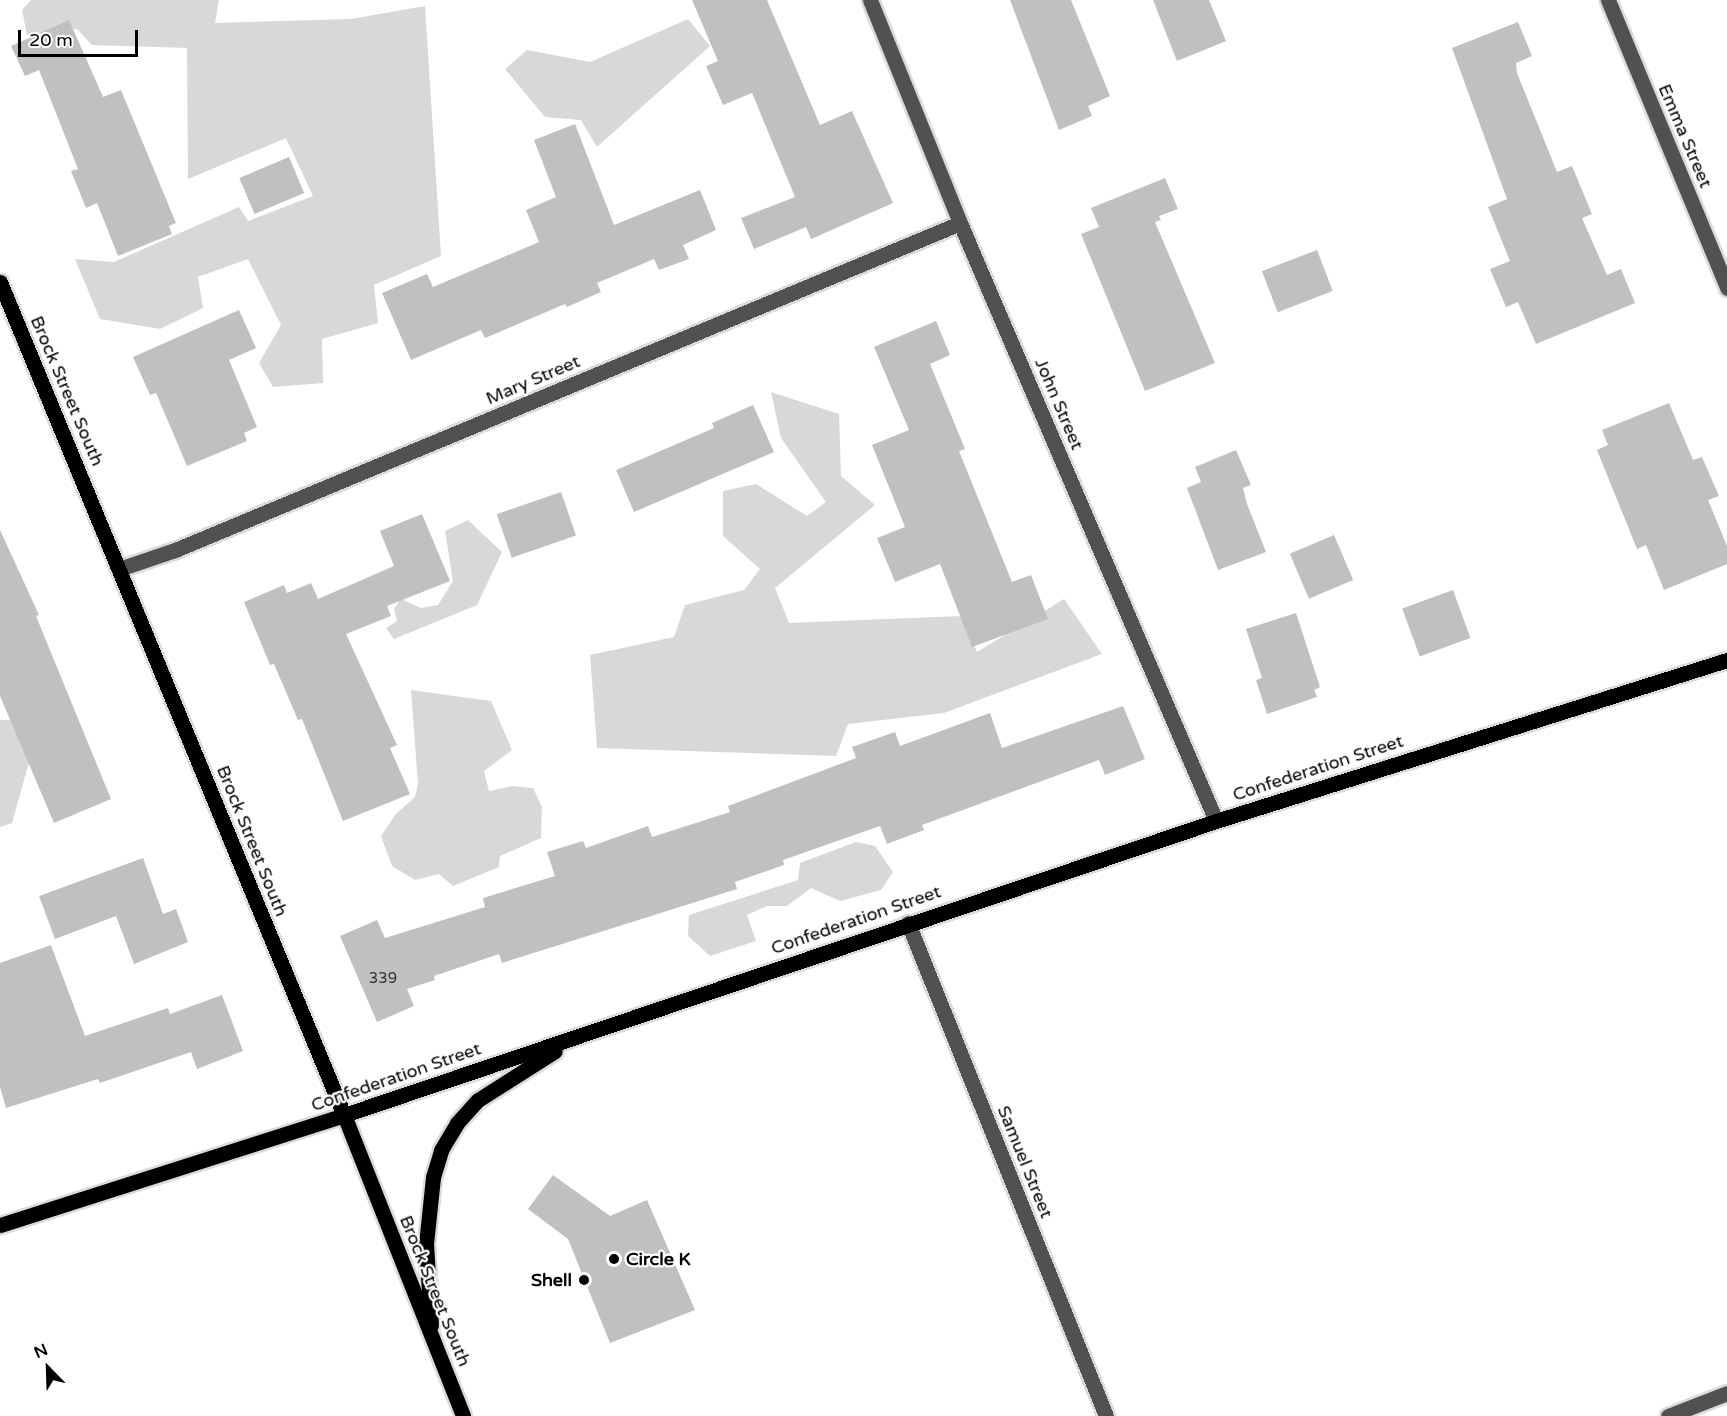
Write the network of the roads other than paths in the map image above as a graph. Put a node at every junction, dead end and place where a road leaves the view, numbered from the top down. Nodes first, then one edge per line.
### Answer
1 (870, 0) edge
2 (1608, 0) edge
3 (960, 223) junction
4 (0, 282) edge
5 (1727, 288) edge
6 (119, 569) junction
7 (1727, 660) edge
8 (1216, 821) junction
9 (908, 923) junction
10 (586, 1033) junction
11 (344, 1115) junction
12 (0, 1225) edge
13 (432, 1337) junction
14 (1727, 1393) edge
15 (463, 1416) edge
16 (1106, 1416) edge
17 (1668, 1416) edge

1 - 3 street, John Street
2 - 5 street, Emma Street
3 - 6 street, Mary Street
3 - 8 street, John Street
4 - 6 main road, Brock Street South
6 - 11 main road, Brock Street South
7 - 8 main road, Confederation Street
8 - 9 main road, Confederation Street
9 - 10 main road, Confederation Street
9 - 16 street, Samuel Street
10 - 11 main road, Confederation Street
10 - 13 main road
11 - 12 main road, Confederation Street
11 - 13 main road, Brock Street South
13 - 15 main road, Brock Street South
14 - 17 street

